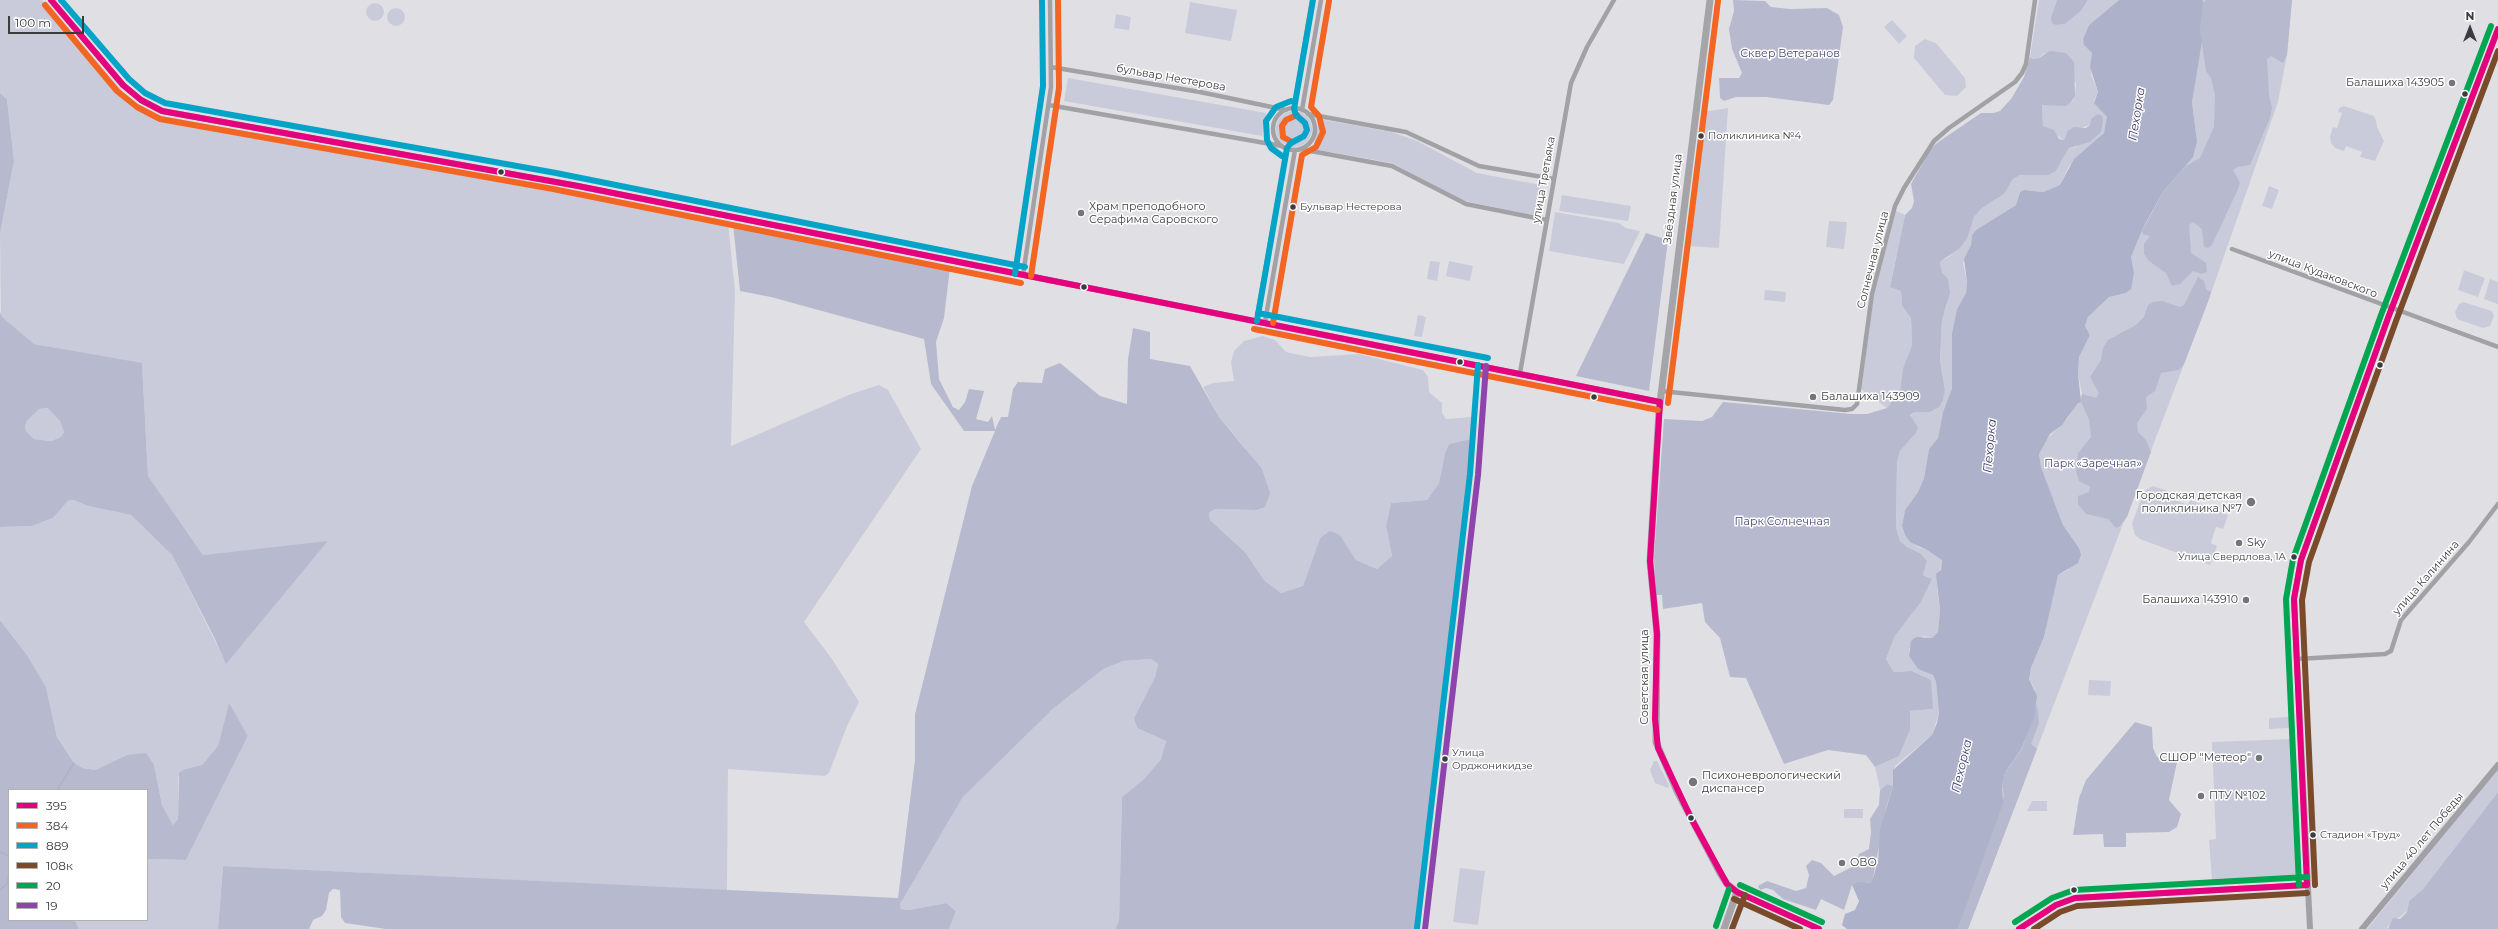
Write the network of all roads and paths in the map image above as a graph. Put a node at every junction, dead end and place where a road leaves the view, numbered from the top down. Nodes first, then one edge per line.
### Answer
1 (51, 0) edge
2 (1050, 0) edge
3 (1312, 0) edge
4 (1321, 0) edge
5 (1614, 0) edge
6 (1710, 0) edge
7 (2035, 0) edge
8 (2498, 29) edge
9 (1051, 67) junction
10 (1049, 105) junction
11 (1294, 108) junction
12 (1286, 110) junction
13 (1302, 110) junction
14 (1308, 114) junction
15 (1282, 146) junction
16 (1287, 149) junction
17 (1298, 150) junction
18 (1554, 179) junction
19 (1546, 220) junction
20 (2232, 249) dead end
21 (1023, 276) junction
22 (2391, 309) junction
23 (1256, 321) junction
24 (1265, 322) junction
25 (2498, 347) edge
26 (1486, 366) junction
27 (1520, 373) junction
28 (1661, 391) junction
29 (1660, 402) junction
30 (2498, 504) edge
31 (2297, 659) junction
32 (2498, 765) edge
33 (2307, 885) junction
34 (1737, 892) junction
35 (1425, 929) edge
36 (1724, 929) edge
37 (1819, 929) edge
38 (2019, 929) edge
39 (2310, 929) edge
40 (2362, 929) edge

1 - 21 main road
2 - 9 street
3 - 11 street
4 - 13 street
5 - 18 street, улица Третьяка
6 - 28 main road, Звёздная улица
7 - 28 street, Солнечная улица
8 - 22 main road
9 - 10 street
9 - 12 street, бульвар Нестерова
10 - 15 street
10 - 21 street
11 - 12 street
11 - 13 street
12 - 15 street
13 - 14 street
14 - 17 street
14 - 18 street
15 - 16 street
16 - 17 street
16 - 23 street
17 - 19 street
17 - 24 street
18 - 19 street, улица Третьяка
19 - 27 street, улица Третьяка
20 - 22 street, улица Кудаковского
21 - 23 main road
22 - 25 street, улица Кудаковского
22 - 31 main road
23 - 24 main road
24 - 26 main road
26 - 27 main road
26 - 35 street
27 - 29 main road
28 - 29 main road, Звёздная улица
29 - 34 main road, Советская улица
30 - 31 street, улица Калинина
31 - 33 main road
32 - 40 main road, улица 40 лет Победы
33 - 38 main road
33 - 39 main road
34 - 36 main road
34 - 37 main road

